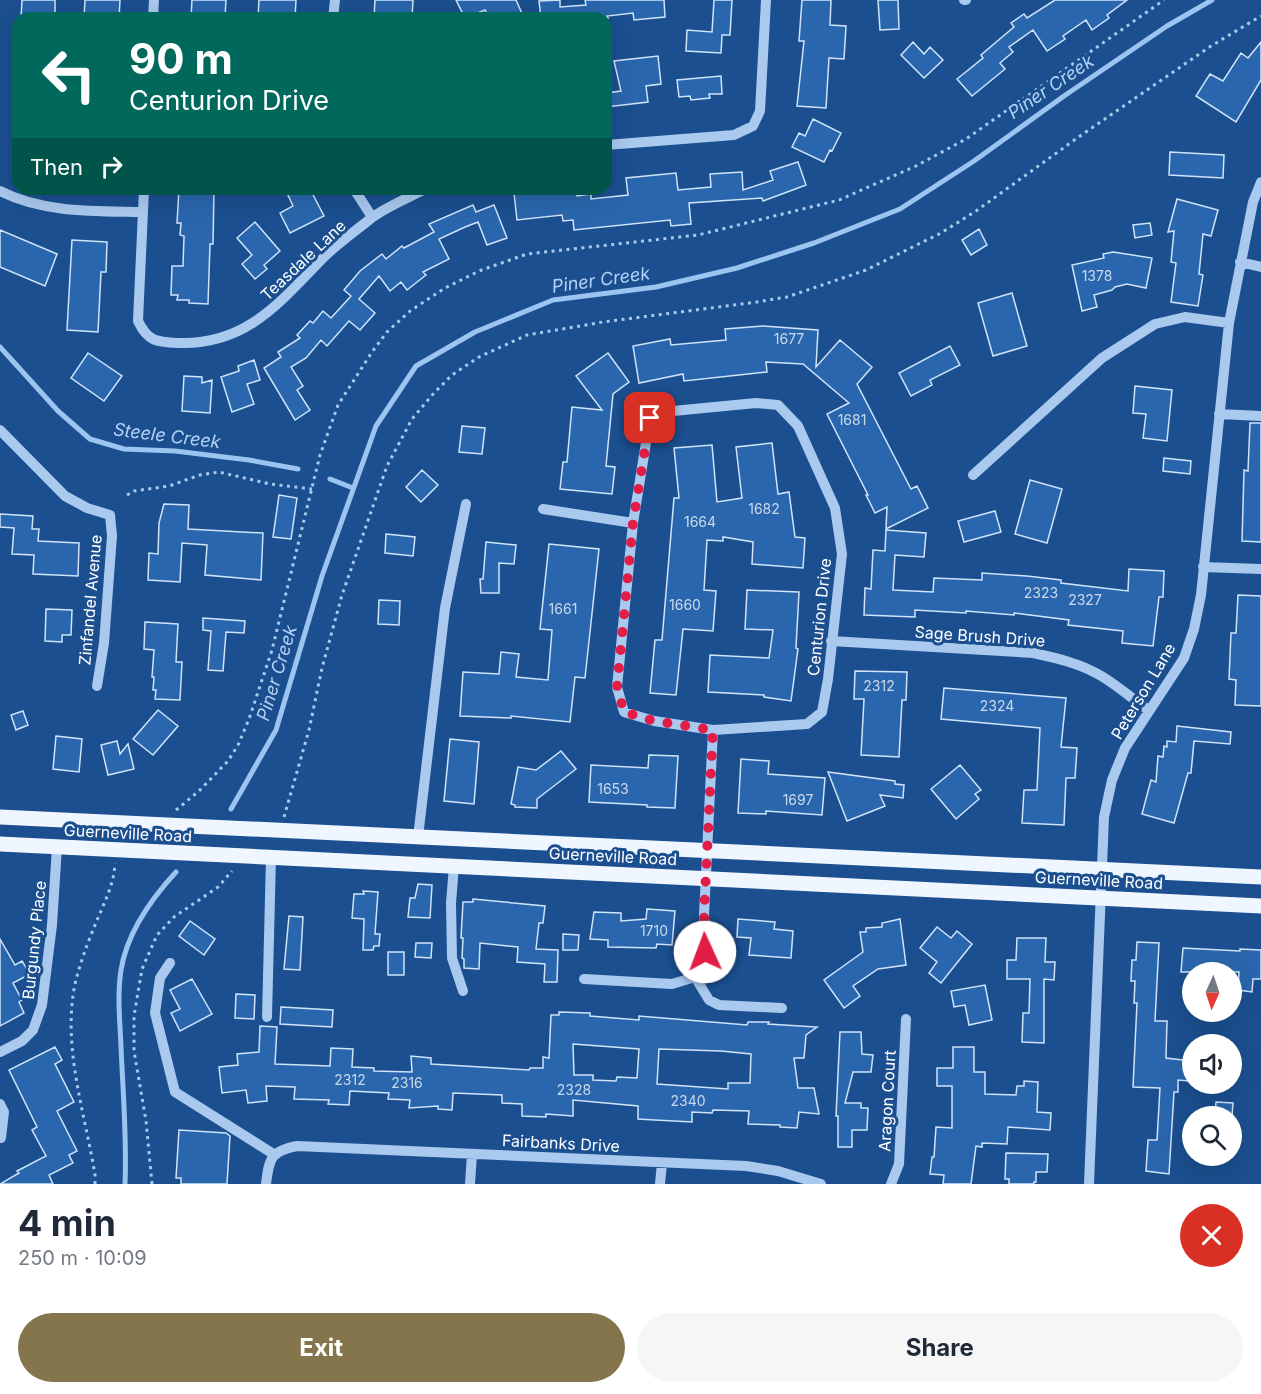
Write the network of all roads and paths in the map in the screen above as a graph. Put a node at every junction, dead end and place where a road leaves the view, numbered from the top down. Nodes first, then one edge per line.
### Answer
1 (766, 0) edge
2 (1164, 0) edge
3 (1261, 16) edge
4 (612, 145) edge
5 (1261, 182) edge
6 (0, 191) edge
7 (143, 195) edge
8 (358, 195) edge
9 (414, 195) edge
10 (142, 212) junction
11 (372, 217) junction
12 (1240, 262) junction
13 (1261, 267) edge
14 (1229, 323) junction
15 (1220, 414) junction
16 (1261, 416) edge
17 (0, 430) edge
18 (973, 475) dead end
19 (312, 489) junction
20 (127, 495) dead end
21 (466, 504) dead end
22 (543, 509) dead end
23 (633, 523) junction
24 (1203, 567) junction
25 (1261, 569) edge
26 (831, 641) junction
27 (98, 686) dead end
28 (1148, 710) junction
29 (713, 730) junction
30 (176, 810) dead end
31 (286, 815) dead end
32 (0, 817) edge
33 (418, 837) junction
34 (0, 844) edge
35 (57, 847) junction
36 (706, 851) junction
37 (271, 857) junction
38 (115, 863) dead end
39 (454, 866) junction
40 (1102, 870) junction
41 (706, 878) junction
42 (1261, 878) edge
43 (1101, 898) junction
44 (1261, 906) edge
45 (170, 963) dead end
46 (695, 977) junction
47 (584, 979) dead end
48 (463, 991) dead end
49 (782, 1008) dead end
50 (267, 1017) dead end
51 (906, 1019) dead end
52 (0, 1052) edge
53 (0, 1104) edge
54 (1, 1138) edge
55 (472, 1154) junction
56 (275, 1155) junction
57 (662, 1163) junction
58 (95, 1184) edge
59 (266, 1184) edge
60 (470, 1184) edge
61 (660, 1184) edge
62 (821, 1184) edge
63 (891, 1184) edge
64 (1089, 1184) edge

1 - 4 street
2 - 19 path
3 - 31 path
5 - 12 street, Peterson Lane
6 - 10 street
7 - 10 street
8 - 11 street
9 - 11 street, Teasdale Lane
10 - 11 street, Teasdale Lane
12 - 13 street
12 - 14 street, Peterson Lane
14 - 15 street, Peterson Lane
14 - 18 street
15 - 16 street
15 - 24 street, Peterson Lane
17 - 27 street, Zinfandel Avenue
19 - 20 path
19 - 30 path
21 - 33 street
22 - 23 street
23 - 26 street, Centurion Drive
23 - 29 street, Centurion Drive
24 - 25 street
24 - 28 street, Peterson Lane
26 - 28 street, Sage Brush Drive
26 - 29 street, Centurion Drive
28 - 40 street, Peterson Lane
29 - 36 street
32 - 33 main road, Guerneville Road
33 - 36 main road, Guerneville Road
34 - 35 main road, Guerneville Road
35 - 37 main road, Guerneville Road
35 - 52 street, Burgundy Place
36 - 40 main road, Guerneville Road
36 - 41 street
37 - 39 main road, Guerneville Road
37 - 50 street
38 - 58 path
39 - 41 main road, Guerneville Road
39 - 48 street
40 - 42 main road, Guerneville Road
40 - 43 street, Peterson Lane
41 - 43 main road, Guerneville Road
41 - 46 street
43 - 44 main road, Guerneville Road
43 - 64 street, Peterson Lane
45 - 56 street
46 - 47 street
46 - 49 street
51 - 63 street, Aragon Court
53 - 54 street
55 - 56 street, Fairbanks Drive
55 - 57 street, Fairbanks Drive
55 - 60 street
56 - 59 street
57 - 61 street
57 - 62 street, Fairbanks Drive

